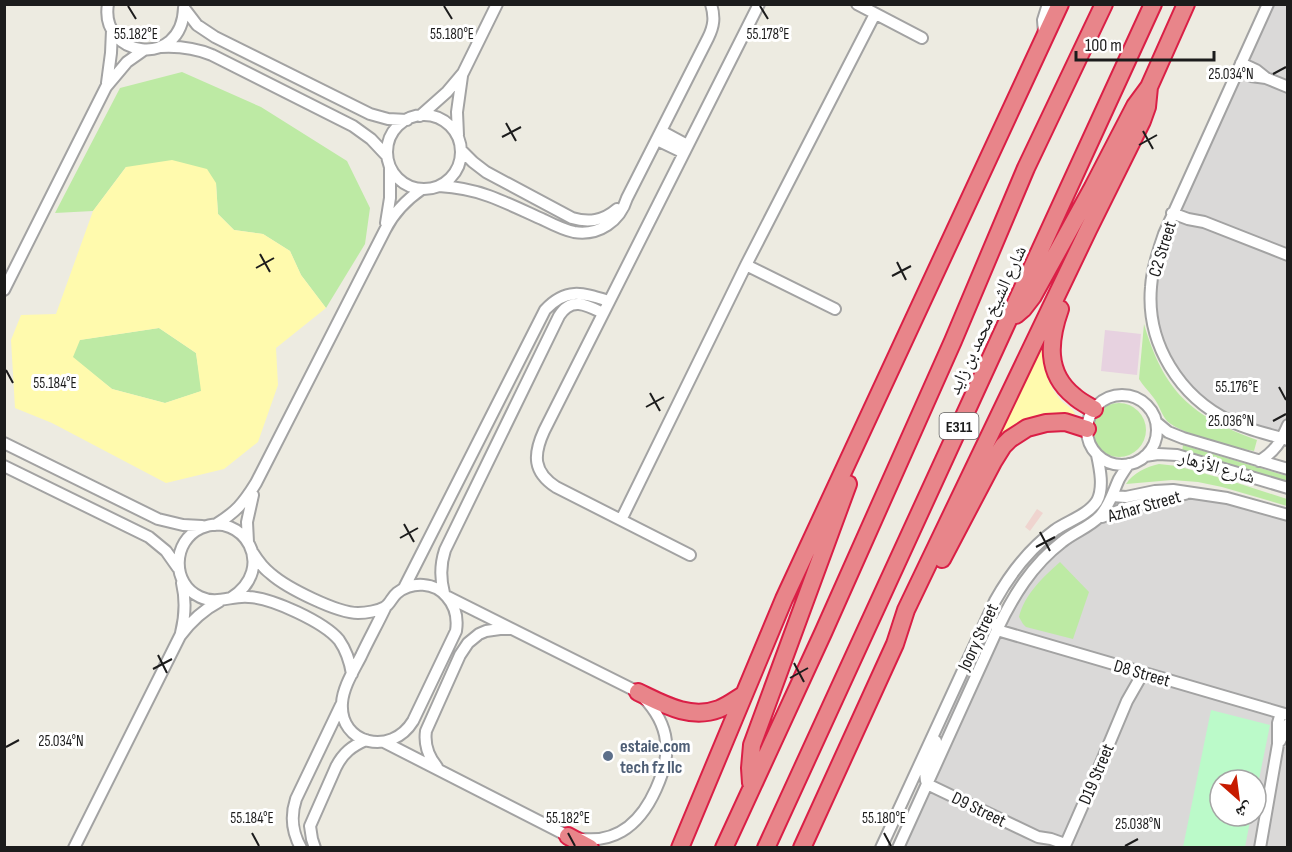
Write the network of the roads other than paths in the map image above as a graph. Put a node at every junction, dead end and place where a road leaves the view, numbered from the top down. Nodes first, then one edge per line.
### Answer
1 (97, 4) edge
2 (108, 4) edge
3 (497, 4) edge
4 (711, 4) edge
5 (759, 4) edge
6 (857, 4) edge
7 (1104, 4) edge
8 (1153, 4) edge
9 (1186, 4) edge
10 (1268, 4) edge
11 (184, 6) edge
12 (1055, 7) edge
13 (875, 14) junction
14 (108, 17) junction
15 (111, 30) junction
16 (922, 38) dead end
17 (161, 47) junction
18 (144, 50) junction
19 (1239, 67) junction
20 (463, 73) junction
21 (106, 87) junction
22 (1149, 87) junction
23 (1287, 87) edge
24 (420, 116) junction
25 (407, 120) junction
26 (659, 135) junction
27 (458, 138) junction
28 (686, 149) junction
29 (461, 150) junction
30 (388, 161) junction
31 (439, 186) junction
32 (422, 189) junction
33 (627, 198) junction
34 (1174, 210) junction
35 (385, 230) junction
36 (1088, 230) junction
37 (1287, 255) edge
38 (746, 265) junction
39 (4, 290) edge
40 (609, 302) junction
41 (835, 309) dead end
42 (603, 313) junction
43 (1007, 323) junction
44 (1094, 409) junction
45 (1156, 422) junction
46 (1287, 424) edge
47 (1087, 429) junction
48 (1285, 439) edge
49 (4, 443) edge
50 (854, 448) junction
51 (1097, 455) junction
52 (1145, 456) junction
53 (1259, 461) junction
54 (1129, 464) junction
55 (4, 466) edge
56 (1287, 469) edge
57 (256, 483) junction
58 (1287, 488) edge
59 (1191, 493) junction
60 (1113, 496) junction
61 (1287, 515) edge
62 (621, 520) junction
63 (1097, 520) junction
64 (212, 525) junction
65 (1063, 525) junction
66 (1070, 536) junction
67 (251, 548) junction
68 (690, 555) dead end
69 (179, 572) junction
70 (1010, 575) junction
71 (404, 588) junction
72 (446, 595) junction
73 (231, 598) junction
74 (220, 601) junction
75 (386, 606) junction
76 (513, 630) junction
77 (997, 630) junction
78 (180, 636) junction
79 (895, 644) junction
80 (1138, 671) junction
81 (352, 674) junction
82 (638, 692) junction
83 (743, 695) junction
84 (342, 705) junction
85 (1284, 714) edge
86 (1287, 724) edge
87 (934, 731) junction
88 (366, 740) junction
89 (384, 742) junction
90 (1278, 744) junction
91 (440, 770) junction
92 (927, 784) junction
93 (752, 788) junction
94 (568, 836) junction
95 (1038, 837) junction
96 (1064, 846) edge
97 (74, 848) edge
98 (301, 848) edge
99 (315, 848) edge
100 (590, 848) edge
101 (680, 848) edge
102 (724, 848) edge
103 (766, 848) edge
104 (802, 848) edge
105 (881, 848) edge
106 (898, 848) edge
107 (1052, 848) edge
108 (1260, 848) edge

1 - 14 street
2 - 14 street
3 - 20 street
4 - 26 street
5 - 28 street
6 - 13 street
7 - 93 highway, شارع الشيخ محمد بن زايد / E311
8 - 43 highway, شارع الشيخ محمد بن زايد / E311
9 - 22 highway
10 - 19 street, C2 Street
11 - 17 street
11 - 25 street
12 - 50 highway
13 - 16 street
13 - 38 street
14 - 15 street
15 - 18 street
15 - 21 street
17 - 18 street
17 - 30 street
18 - 21 street
19 - 23 street
19 - 34 street, C2 Street
20 - 24 street
20 - 27 street
21 - 39 street
22 - 36 highway
22 - 43 highway
24 - 25 street
24 - 27 street
25 - 30 street
26 - 28 street
26 - 33 street
27 - 29 street
28 - 40 street
29 - 31 street
29 - 33 street
30 - 32 street
30 - 35 street
31 - 32 street
31 - 33 street
32 - 35 street
34 - 37 street
34 - 48 street, C2 Street
35 - 57 street
36 - 44 highway
36 - 79 highway
38 - 41 street
38 - 62 street
40 - 42 street
40 - 71 street
42 - 62 street
42 - 72 street
43 - 103 highway, شارع الشيخ محمد بن زايد / E311
44 - 45 street, شارع الأزهار
44 - 47 street
45 - 52 street
45 - 53 street, شارع الأزهار
46 - 48 street
47 - 51 street
47 - 79 highway
48 - 53 street
49 - 64 street
50 - 83 highway
50 - 93 highway
51 - 54 street
51 - 65 street, Joory Street
52 - 54 street, شارع الأزهار
52 - 58 street, شارع الأزهار
53 - 56 street, شارع الأزهار
54 - 60 street, Joory Street
55 - 69 street
57 - 64 street
57 - 67 street
59 - 60 street, Azhar Street
59 - 61 street, Azhar Street
59 - 63 street, Azhar Street
60 - 63 street, Joory Street
62 - 68 street
63 - 66 street, Joory Street
64 - 67 street
64 - 69 street
65 - 66 street
65 - 70 street, Joory Street
66 - 77 street, Joory Street
67 - 73 street
67 - 75 street
69 - 74 street
69 - 78 street
70 - 77 street
70 - 87 street, Joory Street
71 - 72 street
71 - 75 street
72 - 76 street
72 - 89 street
73 - 74 street
73 - 81 street
74 - 78 street
75 - 81 street
76 - 82 street
76 - 91 street
77 - 80 street, D8 Street
77 - 92 street, Joory Street
78 - 97 street
79 - 104 highway
80 - 85 street, D8 Street
80 - 96 street, D19 Street
81 - 84 street
82 - 83 highway
82 - 94 street
83 - 101 highway
84 - 88 street
84 - 98 street
85 - 90 street
86 - 90 street
87 - 92 street
87 - 105 street, Joory Street
88 - 89 street
88 - 99 street
89 - 91 street
90 - 108 street
91 - 94 street
92 - 95 street, D9 Street
92 - 106 street, Joory Street
93 - 102 highway, شارع الشيخ محمد بن زايد / E311
94 - 100 highway
95 - 96 street, D9 Street
95 - 107 street

